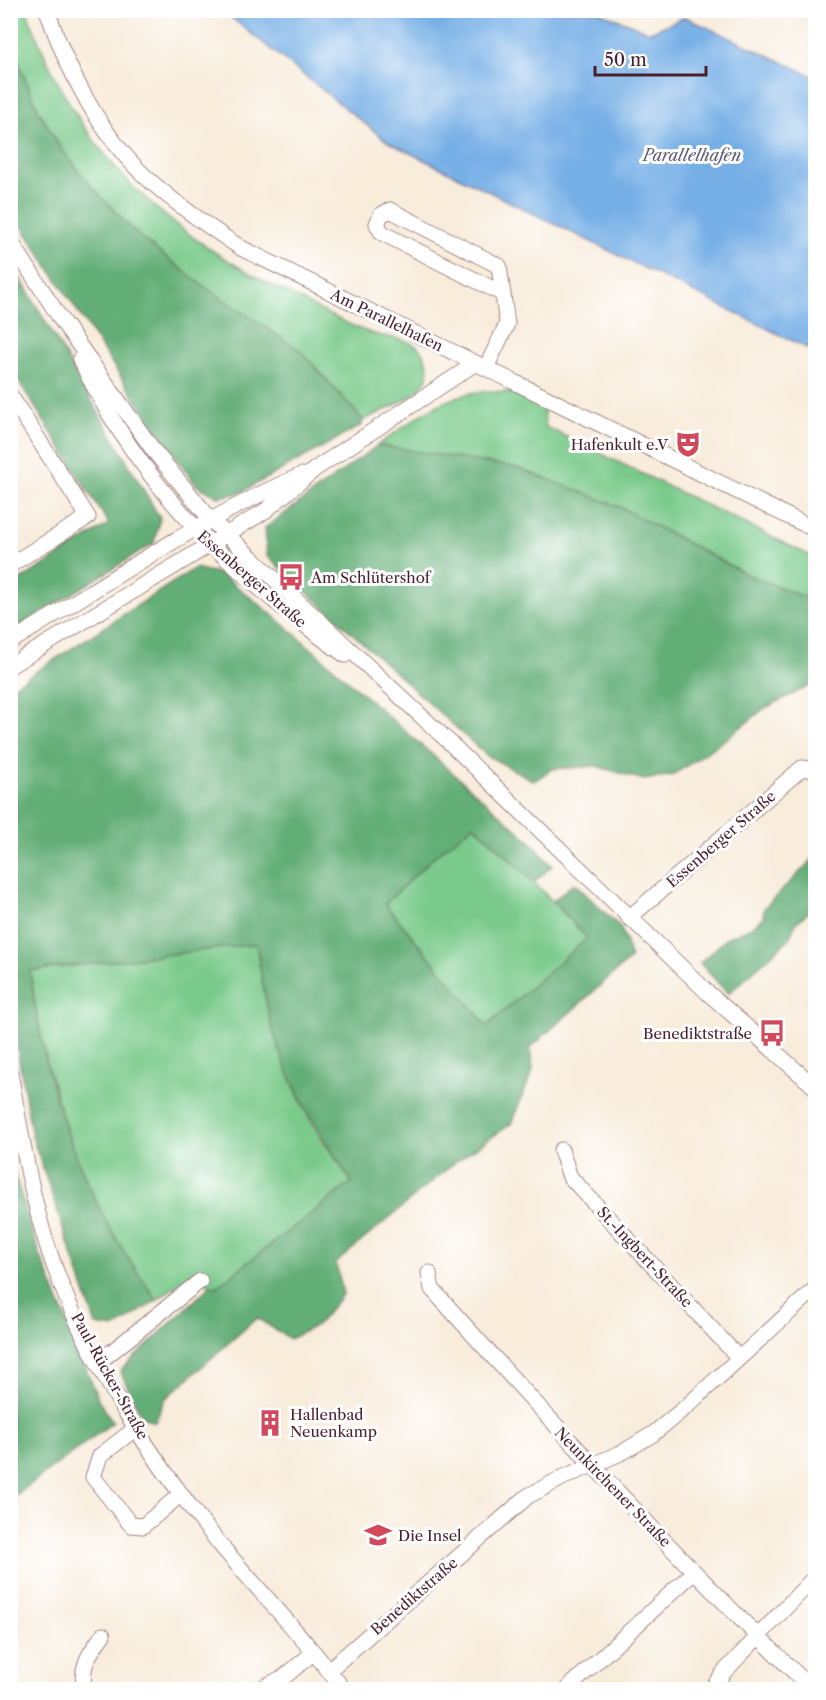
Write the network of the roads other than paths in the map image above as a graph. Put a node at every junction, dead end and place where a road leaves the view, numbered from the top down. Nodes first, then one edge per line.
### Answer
1 (47, 10) edge
2 (10, 240) edge
3 (503, 294) junction
4 (62, 321) junction
5 (481, 365) junction
6 (10, 395) edge
7 (315, 469) junction
8 (211, 520) junction
9 (195, 529) junction
10 (816, 530) edge
11 (228, 536) junction
12 (211, 546) junction
13 (10, 565) edge
14 (10, 642) edge
15 (10, 666) edge
16 (393, 690) junction
17 (816, 770) edge
18 (629, 918) junction
19 (10, 1073) edge
20 (816, 1088) edge
21 (561, 1150) dead end
22 (429, 1273) dead end
23 (201, 1281) dead end
24 (816, 1288) edge
25 (739, 1358) junction
26 (99, 1362) junction
27 (136, 1428) junction
28 (592, 1464) junction
29 (181, 1494) junction
30 (694, 1572) junction
31 (811, 1581) dead end
32 (103, 1635) dead end
33 (758, 1637) junction
34 (313, 1653) junction
35 (329, 1670) junction
36 (263, 1688) edge
37 (85, 1689) edge
38 (344, 1689) edge
39 (566, 1689) edge
40 (711, 1689) edge
41 (813, 1689) edge

1 - 5 street, Am Parallelhafen
2 - 4 street, Essenberger Straße
3 - 3 street
3 - 5 street
4 - 8 street, Essenberger Straße
4 - 9 street, Essenberger Straße
5 - 7 street
5 - 10 street, Am Parallelhafen
6 - 13 street
7 - 8 street
7 - 11 street
8 - 9 street
8 - 11 street, Essenberger Straße
9 - 12 street, Essenberger Straße
9 - 14 street
11 - 12 street
11 - 16 street, Essenberger Straße
12 - 15 street
12 - 16 street, Essenberger Straße
16 - 18 street, Essenberger Straße
17 - 18 street, Essenberger Straße
18 - 20 street, Essenberger Straße
19 - 26 street, Paul-Rücker-Straße
21 - 25 street, St.-Ingbert-Straße
22 - 28 street, Neunkirchener Straße
23 - 26 street
24 - 25 street, Benediktstraße
25 - 28 street, Benediktstraße
26 - 27 street, Paul-Rücker-Straße
27 - 29 street, Paul-Rücker-Straße
27 - 29 street
28 - 30 street, Neunkirchener Straße
28 - 35 street, Benediktstraße
29 - 34 street, Paul-Rücker-Straße
30 - 33 street, Neunkirchener Straße
30 - 39 street
31 - 33 street
32 - 37 street
33 - 40 street
33 - 41 street, Neunkirchener Straße
34 - 35 street, Paul-Rücker-Straße
34 - 36 street
35 - 38 street, Paul-Rücker-Straße

